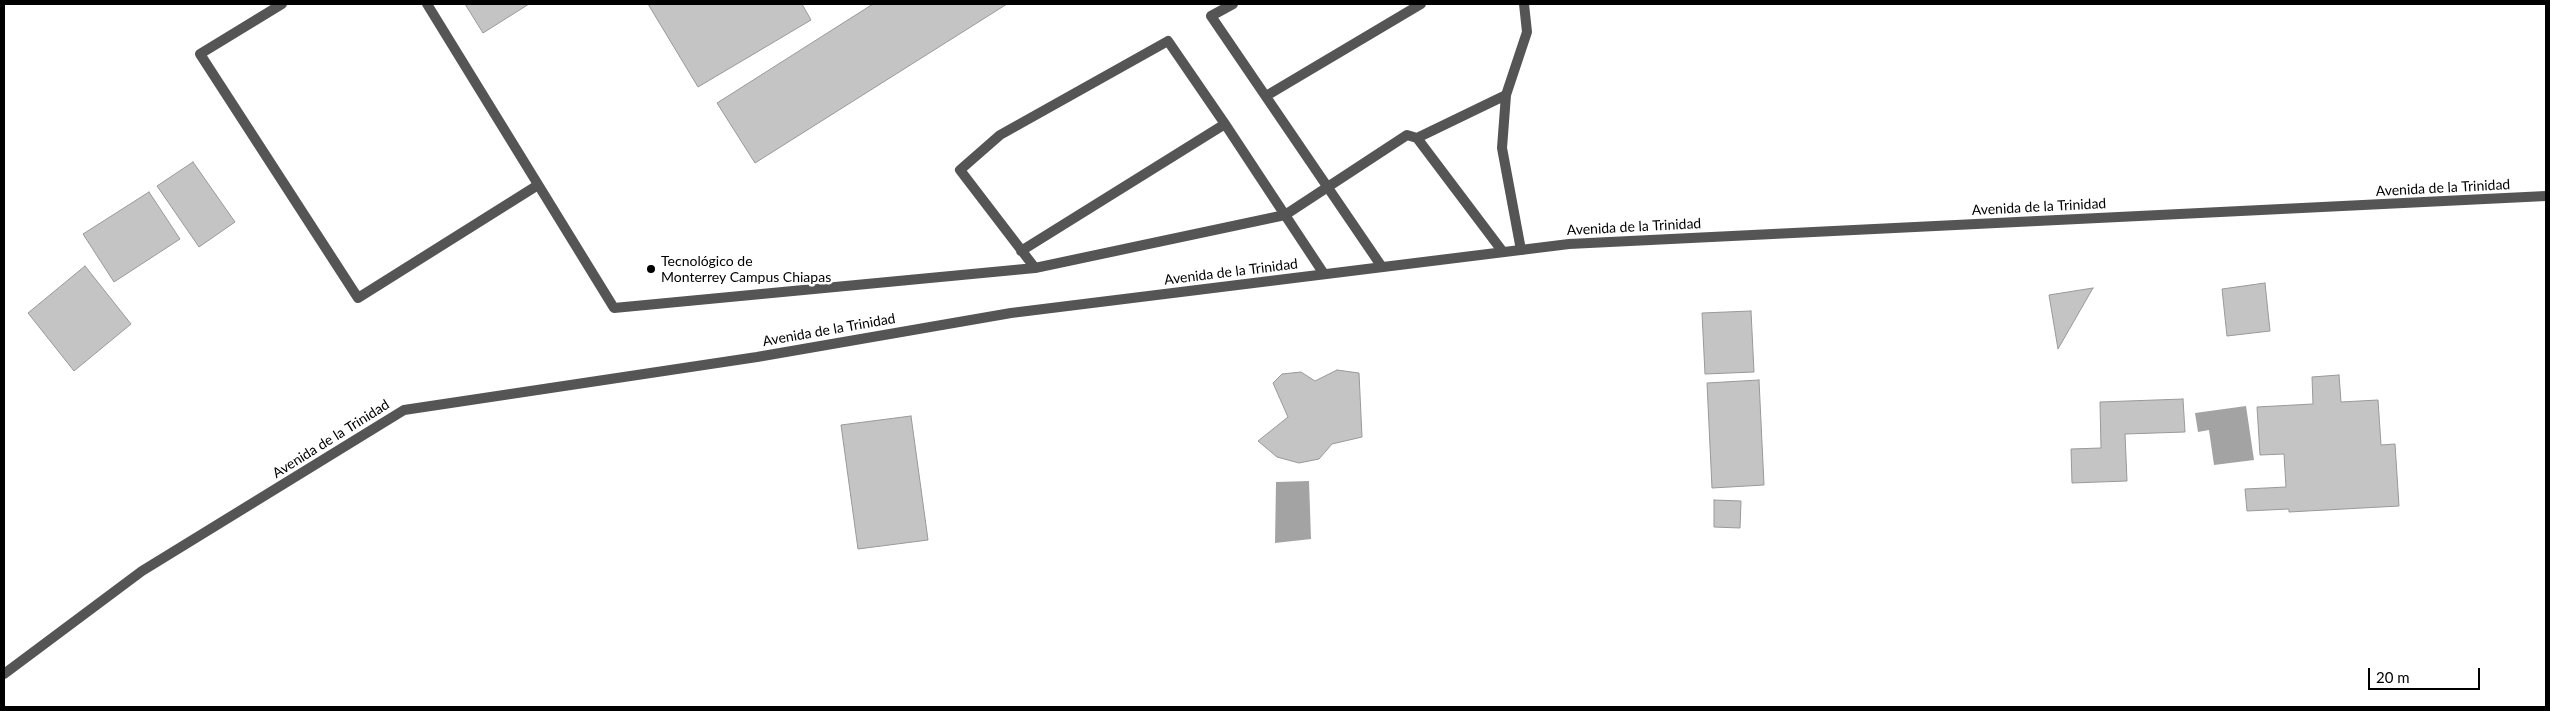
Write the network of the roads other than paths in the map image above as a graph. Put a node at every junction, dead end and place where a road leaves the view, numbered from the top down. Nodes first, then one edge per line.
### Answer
1 (282, 4) edge
2 (426, 4) edge
3 (1233, 4) edge
4 (1421, 4) edge
5 (1524, 4) edge
6 (1506, 95) junction
7 (1266, 96) junction
8 (1225, 124) junction
9 (1417, 138) junction
10 (538, 185) junction
11 (1328, 187) junction
12 (2546, 196) edge
13 (1285, 215) junction
14 (1521, 250) junction
15 (1021, 251) junction
16 (1503, 252) junction
17 (1382, 267) junction
18 (1035, 268) junction
19 (1324, 274) junction
20 (4, 674) edge

1 - 10 street
2 - 10 street
3 - 7 street
4 - 7 street
5 - 6 street
6 - 9 street
6 - 14 street
7 - 11 street
8 - 13 street
8 - 15 street
8 - 15 street
9 - 11 street
9 - 16 street
10 - 18 street
11 - 13 street
11 - 17 street
12 - 14 street, Avenida de la Trinidad
13 - 18 street
13 - 19 street
14 - 16 street, Avenida de la Trinidad
15 - 18 street
16 - 17 street, Avenida de la Trinidad
17 - 19 street, Avenida de la Trinidad
19 - 20 street, Avenida de la Trinidad

